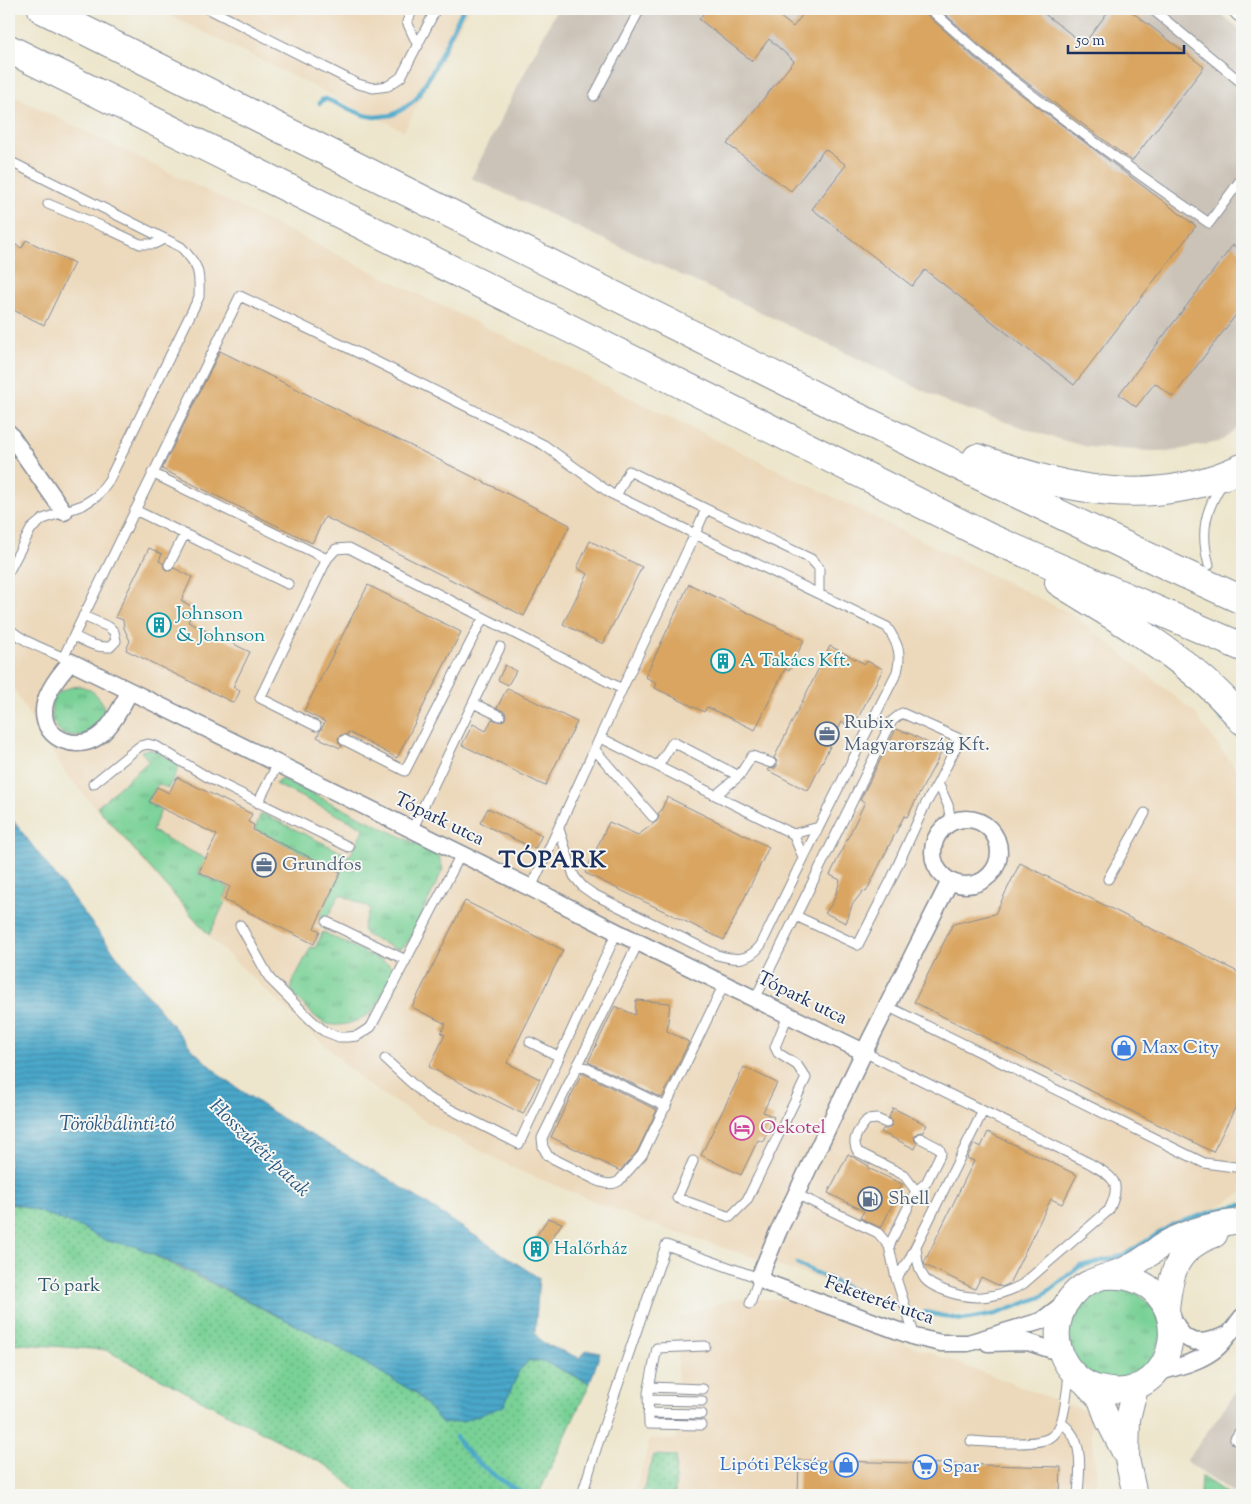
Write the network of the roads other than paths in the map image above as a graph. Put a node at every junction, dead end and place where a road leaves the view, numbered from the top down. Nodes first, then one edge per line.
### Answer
1 (42, 9) edge
2 (209, 9) edge
3 (413, 9) edge
4 (436, 9) edge
5 (640, 9) edge
6 (930, 9) edge
7 (1152, 9) edge
8 (418, 46) junction
9 (9, 49) edge
10 (1242, 83) edge
11 (594, 96) dead end
12 (9, 160) edge
13 (1242, 178) edge
14 (48, 204) dead end
15 (164, 239) junction
16 (853, 415) junction
17 (9, 433) edge
18 (1235, 471) edge
19 (152, 473) junction
20 (616, 496) junction
21 (706, 509) junction
22 (135, 510) junction
23 (64, 512) junction
24 (695, 534) junction
25 (184, 535) junction
26 (988, 537) junction
27 (327, 559) junction
28 (169, 565) dead end
29 (1209, 565) dead end
30 (9, 571) edge
31 (288, 584) dead end
32 (819, 594) junction
33 (1242, 600) edge
34 (83, 616) junction
35 (483, 618) junction
36 (9, 629) edge
37 (74, 636) junction
38 (500, 647) dead end
39 (1242, 647) edge
40 (67, 660) junction
41 (622, 689) junction
42 (130, 691) junction
43 (473, 703) junction
44 (500, 716) dead end
45 (1242, 720) edge
46 (316, 726) dead end
47 (601, 738) junction
48 (344, 740) dead end
49 (595, 750) junction
50 (278, 763) junction
51 (771, 763) dead end
52 (658, 766) junction
53 (738, 776) junction
54 (938, 783) junction
55 (93, 784) dead end
56 (716, 795) junction
57 (258, 803) junction
58 (1145, 814) dead end
59 (653, 817) dead end
60 (951, 822) junction
61 (819, 827) junction
62 (559, 829) junction
63 (412, 830) junction
64 (793, 834) junction
65 (349, 847) dead end
66 (461, 854) junction
67 (803, 857) junction
68 (1108, 879) dead end
69 (950, 882) junction
70 (531, 888) junction
71 (796, 916) junction
72 (327, 922) dead end
73 (240, 925) dead end
74 (616, 932) junction
75 (638, 943) junction
76 (406, 960) junction
77 (724, 984) junction
78 (755, 998) junction
79 (887, 1006) junction
80 (788, 1015) junction
81 (530, 1042) dead end
82 (864, 1052) junction
83 (558, 1056) junction
84 (385, 1058) dead end
85 (578, 1064) junction
86 (666, 1107) junction
87 (983, 1111) junction
88 (886, 1123) dead end
89 (920, 1138) dead end
90 (693, 1161) dead end
91 (1235, 1167) dead end
92 (916, 1191) junction
93 (796, 1194) junction
94 (1242, 1221) edge
95 (1242, 1226) edge
96 (889, 1246) junction
97 (916, 1246) junction
98 (1106, 1277) junction
99 (759, 1278) junction
100 (896, 1278) junction
101 (1068, 1300) junction
102 (750, 1304) dead end
103 (1167, 1309) junction
104 (1242, 1317) edge
105 (1228, 1334) junction
106 (914, 1337) junction
107 (968, 1343) junction
108 (704, 1346) dead end
109 (1064, 1359) junction
110 (1147, 1380) junction
111 (1084, 1382) junction
112 (649, 1387) junction
113 (703, 1389) dead end
114 (648, 1400) junction
115 (702, 1402) dead end
116 (648, 1413) junction
117 (702, 1414) dead end
118 (1062, 1423) junction
119 (701, 1425) dead end
120 (1242, 1428) edge
121 (971, 1441) dead end
122 (1242, 1445) edge
123 (1127, 1459) junction
124 (582, 1495) edge
125 (1078, 1495) edge
126 (1135, 1495) edge

1 - 16 highway
2 - 8 lane
3 - 8 lane
4 - 8 lane
5 - 11 lane
6 - 13 lane
7 - 10 lane
9 - 26 highway
12 - 15 lane
14 - 15 lane
15 - 23 lane
16 - 18 highway
16 - 33 highway
17 - 23 street
18 - 29 lane
19 - 20 lane
19 - 22 lane
19 - 27 lane
20 - 21 lane
20 - 24 lane
21 - 24 lane
21 - 32 lane
22 - 25 lane
22 - 34 lane
23 - 30 lane
24 - 32 lane
24 - 41 lane
25 - 28 lane
25 - 31 lane
26 - 39 highway
26 - 45 highway
27 - 35 lane
27 - 46 lane
32 - 61 lane
34 - 37 lane
34 - 37 lane
35 - 41 lane
35 - 48 lane
36 - 40 lane
37 - 40 lane
38 - 43 lane
40 - 42 street, Tópark utca
40 - 42 street
41 - 47 lane
42 - 50 street, Tópark utca
43 - 44 lane
43 - 63 lane
47 - 49 lane
47 - 52 lane
49 - 59 lane
49 - 62 lane
50 - 57 lane
50 - 63 street, Tópark utca
51 - 53 lane
52 - 53 lane
52 - 56 lane
53 - 56 lane
54 - 60 lane
54 - 71 lane
54 - 71 lane
55 - 57 lane
56 - 64 lane
57 - 65 lane
58 - 68 lane
60 - 69 street
60 - 69 street
61 - 64 lane
61 - 67 lane
62 - 67 lane
62 - 70 lane
63 - 66 street, Tópark utca
64 - 67 lane
66 - 70 street, Tópark utca
66 - 76 lane
69 - 79 street
70 - 74 street, Tópark utca
71 - 78 lane
72 - 76 lane
73 - 76 lane
74 - 75 street, Tópark utca
74 - 83 lane
75 - 77 street, Tópark utca
75 - 85 lane
77 - 78 street, Tópark utca
77 - 86 lane
78 - 80 street, Tópark utca
79 - 82 street
79 - 91 lane
80 - 82 street, Tópark utca
80 - 90 lane
81 - 83 lane
82 - 87 lane
82 - 93 street
83 - 84 lane
85 - 86 lane
85 - 86 lane
87 - 97 lane
87 - 97 lane
88 - 92 lane
89 - 92 lane
92 - 96 lane
93 - 96 lane
93 - 99 street
94 - 98 main road
95 - 103 main road
96 - 100 lane
97 - 100 lane
98 - 101 main road
98 - 103 main road
99 - 102 lane
99 - 106 street, Feketerét utca
99 - 124 lane
100 - 106 lane
101 - 107 street, Feketerét utca
101 - 109 main road
103 - 105 street
103 - 110 main road
104 - 105 street
105 - 110 street
106 - 107 street, Feketerét utca
107 - 109 street
108 - 112 lane
109 - 111 main road
109 - 118 lane
110 - 111 main road
110 - 123 main road
111 - 123 main road
112 - 113 lane
112 - 114 lane
114 - 115 lane
114 - 116 lane
116 - 117 lane
116 - 119 lane
118 - 121 lane
118 - 125 lane
120 - 122 lane
123 - 126 main road

